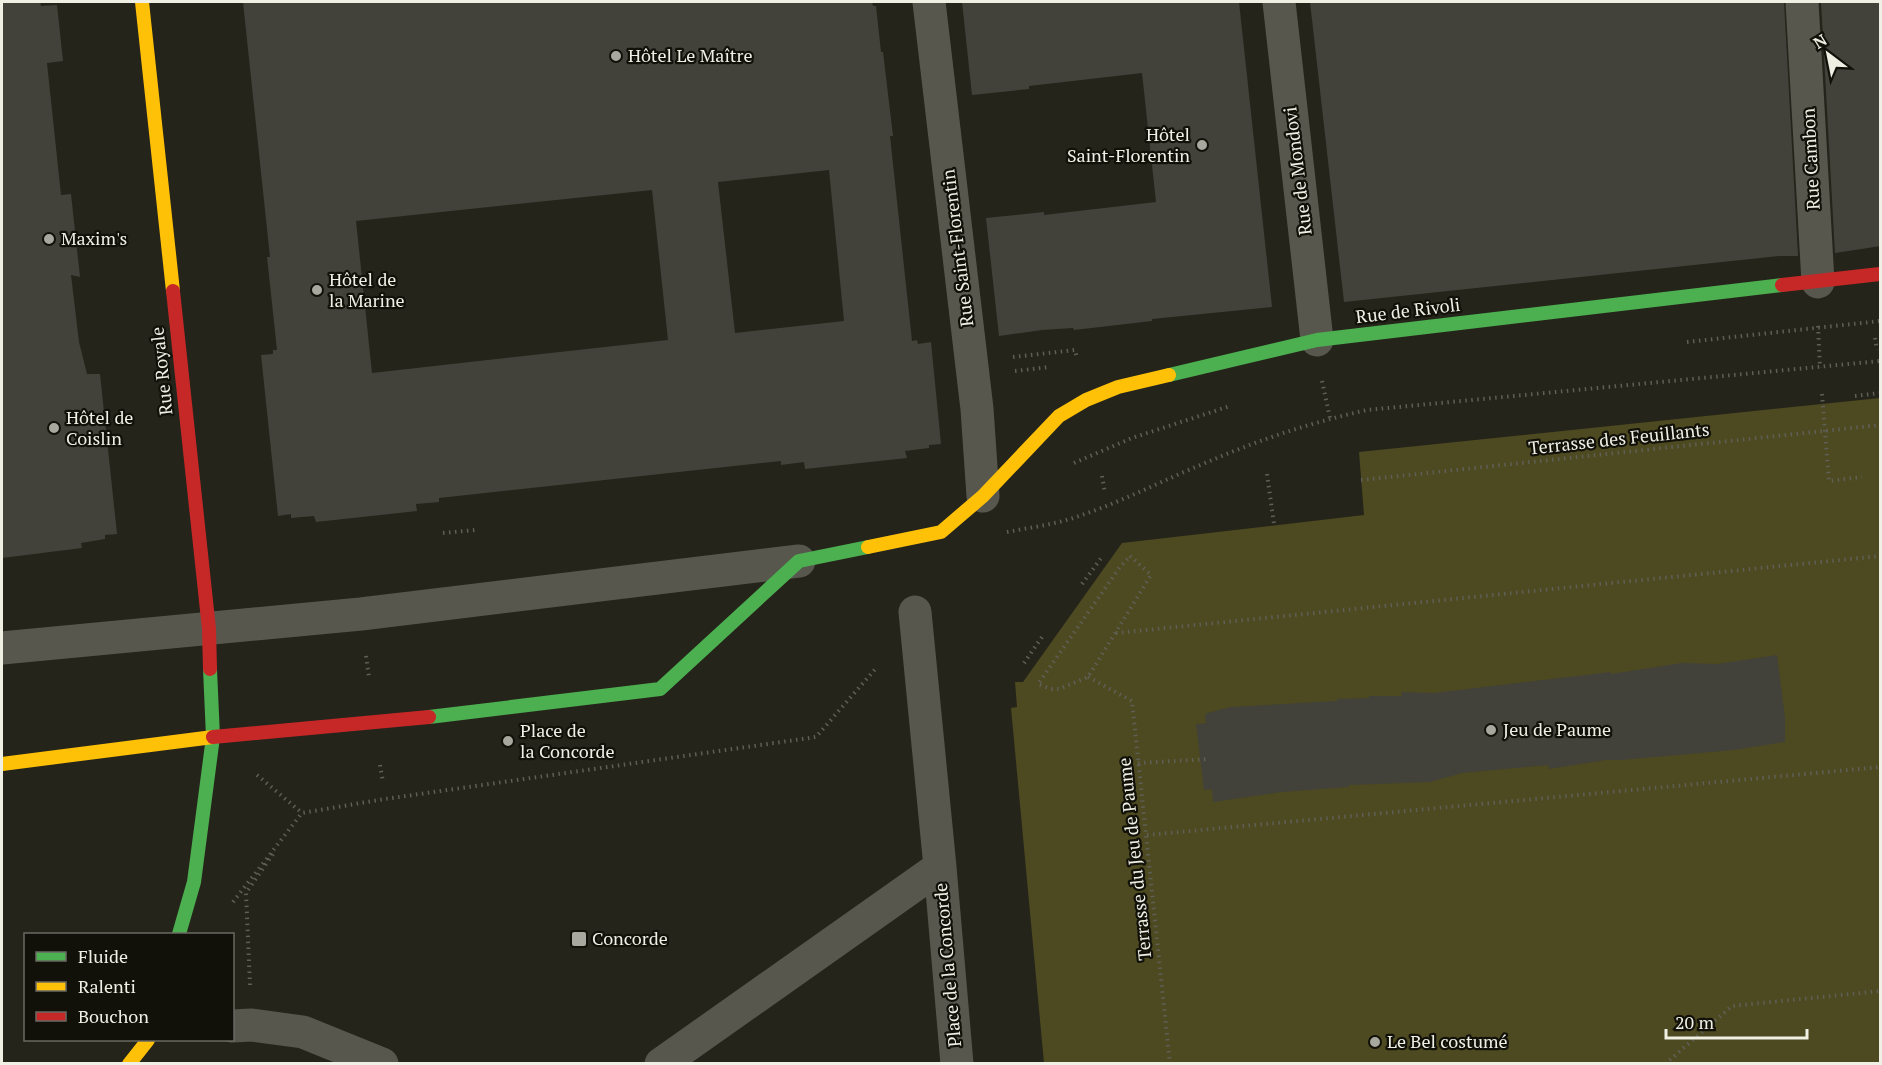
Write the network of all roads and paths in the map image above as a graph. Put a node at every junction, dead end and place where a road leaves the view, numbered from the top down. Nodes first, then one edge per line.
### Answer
1 (142, 2) edge
2 (928, 2) edge
3 (1279, 2) edge
4 (1802, 2) edge
5 (1881, 274) edge
6 (1818, 282) junction
7 (1881, 321) edge
8 (1875, 338) dead end
9 (1317, 340) junction
10 (1678, 343) dead end
11 (1877, 350) dead end
12 (1003, 359) dead end
13 (1077, 360) dead end
14 (1881, 361) edge
15 (1050, 367) dead end
16 (1015, 371) dead end
17 (1881, 393) edge
18 (1822, 394) dead end
19 (1855, 396) dead end
20 (1232, 405) dead end
21 (1881, 425) edge
22 (1825, 431) junction
23 (1067, 466) dead end
24 (1267, 474) dead end
25 (1102, 476) dead end
26 (1862, 477) dead end
27 (1361, 480) dead end
28 (1105, 493) dead end
29 (983, 496) junction
30 (1274, 524) dead end
31 (475, 530) dead end
32 (443, 533) dead end
33 (1002, 533) dead end
34 (1881, 556) edge
35 (1102, 557) dead end
36 (800, 561) junction
37 (1082, 584) dead end
38 (915, 612) dead end
39 (209, 629) junction
40 (1116, 633) junction
41 (1044, 634) dead end
42 (2, 648) edge
43 (366, 656) dead end
44 (1024, 663) dead end
45 (369, 677) dead end
46 (1088, 677) junction
47 (213, 737) junction
48 (1209, 759) dead end
49 (380, 761) dead end
50 (1138, 763) junction
51 (2, 764) edge
52 (1881, 767) edge
53 (382, 782) dead end
54 (1147, 835) junction
55 (940, 867) junction
56 (229, 907) dead end
57 (179, 933) edge
58 (1881, 991) edge
59 (242, 1025) edge
60 (382, 1064) edge
61 (661, 1064) edge
62 (957, 1064) edge
63 (1170, 1064) edge
64 (1665, 1064) edge

1 - 39 street, Rue Royale
2 - 29 street, Rue Saint-Florentin
3 - 9 street, Rue de Mondovi
4 - 6 street, Rue Cambon
5 - 6 street, Rue de Rivoli
6 - 9 street, Rue de Rivoli
7 - 10 path
8 - 11 path
9 - 29 street, Rue de Rivoli
12 - 13 path
14 - 33 path
15 - 16 path
17 - 19 path
18 - 22 path
20 - 23 path
21 - 22 path, Terrasse des Feuillants
22 - 26 path
22 - 27 path, Terrasse des Feuillants
24 - 30 path
25 - 28 path
29 - 36 street
31 - 32 path
34 - 40 path
35 - 37 path
36 - 39 street
36 - 47 street
38 - 55 street, Place de la Concorde
39 - 42 street
39 - 47 street, Rue Royale
40 - 46 path
40 - 46 path
41 - 44 path
43 - 45 path
46 - 50 path, Terrasse du Jeu de Paume
47 - 51 street
47 - 57 street
48 - 50 path
49 - 53 path
50 - 54 path, Terrasse du Jeu de Paume
52 - 54 path
54 - 63 path, Terrasse du Jeu de Paume
55 - 61 street, Place de la Concorde
55 - 62 street, Place de la Concorde
56 - 59 path
58 - 64 path
59 - 60 street

